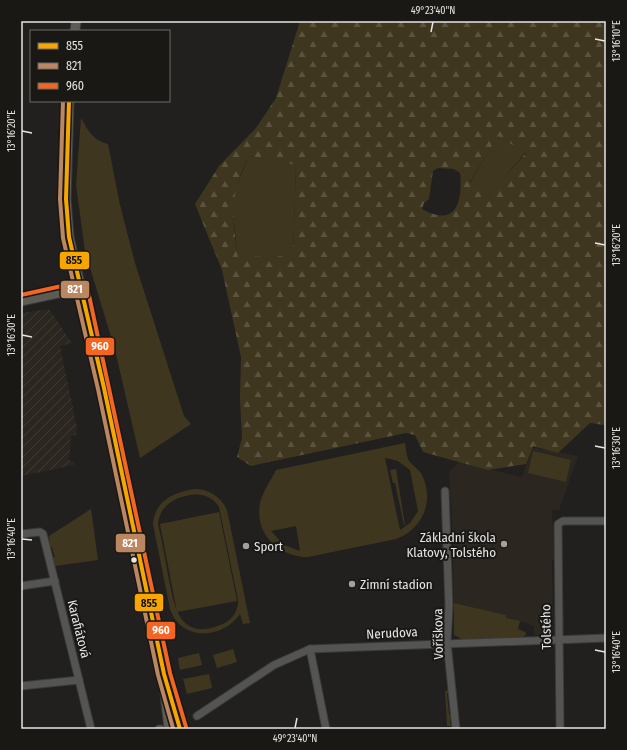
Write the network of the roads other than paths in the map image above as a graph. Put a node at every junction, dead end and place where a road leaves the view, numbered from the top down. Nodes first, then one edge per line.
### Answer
1 (69, 102) edge
2 (81, 288) junction
3 (21, 302) edge
4 (445, 491) dead end
5 (606, 521) edge
6 (21, 534) edge
7 (55, 581) junction
8 (21, 586) edge
9 (606, 638) edge
10 (558, 640) junction
11 (448, 642) junction
12 (310, 649) junction
13 (164, 674) junction
14 (79, 680) junction
15 (21, 686) edge
16 (197, 716) dead end
17 (91, 729) edge
18 (170, 729) edge
19 (180, 729) edge
20 (326, 729) edge
21 (456, 729) edge
22 (560, 729) edge

1 - 2 main road
2 - 3 main road
2 - 13 main road
4 - 11 street, Voříškova
5 - 10 street, Tolstého
6 - 7 street, Karafiátová
7 - 8 street
7 - 14 street, Karafiátová
9 - 10 street, Nerudova
10 - 11 street, Nerudova
10 - 22 street, Tolstého
11 - 12 street, Nerudova
11 - 21 street, Voříškova
12 - 16 street, Nerudova
12 - 20 street
13 - 18 main road
13 - 19 main road
14 - 15 street
14 - 17 street, Karafiátová

